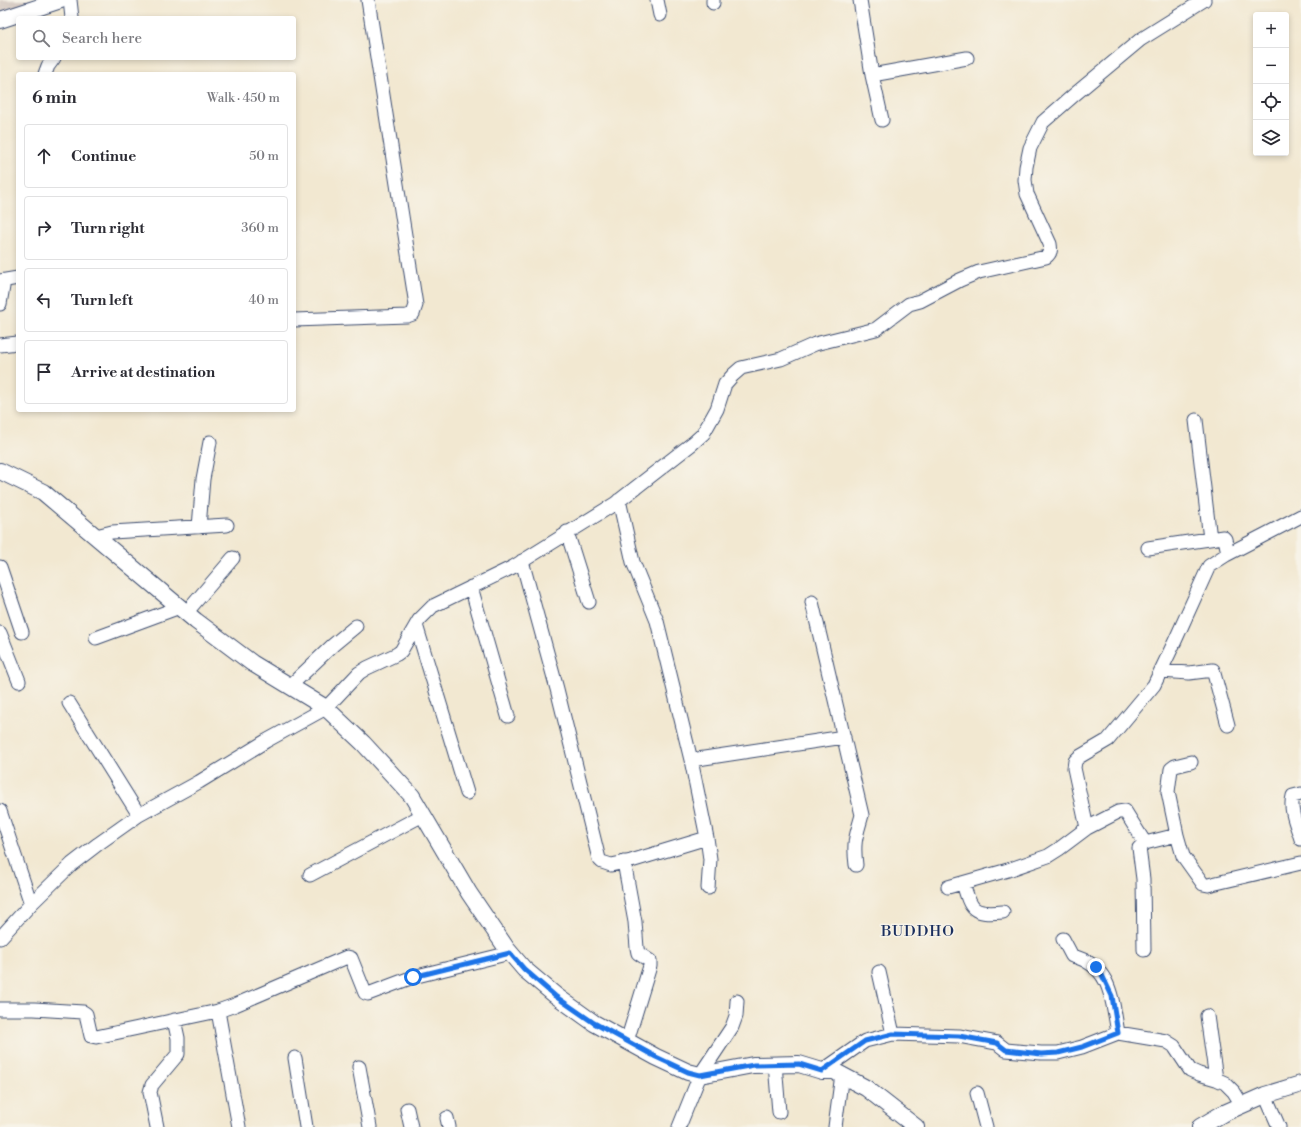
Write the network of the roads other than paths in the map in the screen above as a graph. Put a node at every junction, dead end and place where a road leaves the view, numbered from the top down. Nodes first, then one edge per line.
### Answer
1 (61, 0) edge
2 (70, 0) edge
3 (368, 0) edge
4 (657, 0) edge
5 (860, 0) edge
6 (1204, 0) edge
7 (660, 15) dead end
8 (72, 16) edge
9 (0, 20) edge
10 (967, 58) dead end
11 (52, 60) edge
12 (46, 72) edge
13 (872, 75) junction
14 (882, 120) dead end
15 (16, 278) edge
16 (2, 281) edge
17 (0, 304) edge
18 (296, 320) edge
19 (16, 343) edge
20 (0, 345) edge
21 (1196, 420) dead end
22 (210, 442) dead end
23 (0, 471) edge
24 (619, 500) junction
25 (1301, 516) edge
26 (227, 525) dead end
27 (199, 527) junction
28 (567, 532) junction
29 (96, 536) junction
30 (1210, 539) junction
31 (1148, 548) dead end
32 (1228, 553) junction
33 (233, 558) dead end
34 (522, 561) junction
35 (0, 567) edge
36 (471, 587) junction
37 (589, 602) dead end
38 (812, 602) dead end
39 (183, 610) junction
40 (416, 624) junction
41 (356, 626) dead end
42 (0, 632) edge
43 (22, 632) dead end
44 (96, 638) dead end
45 (1161, 671) junction
46 (19, 681) dead end
47 (290, 686) junction
48 (69, 703) dead end
49 (326, 708) junction
50 (508, 716) dead end
51 (1228, 725) dead end
52 (844, 737) junction
53 (691, 760) junction
54 (1191, 762) dead end
55 (468, 793) dead end
56 (1301, 794) edge
57 (0, 811) edge
58 (139, 815) junction
59 (423, 815) junction
60 (1087, 828) junction
61 (1177, 835) junction
62 (707, 838) junction
63 (1301, 839) edge
64 (1145, 843) junction
65 (624, 862) junction
66 (1301, 863) edge
67 (856, 865) dead end
68 (310, 875) dead end
69 (963, 883) junction
70 (948, 887) dead end
71 (708, 888) dead end
72 (31, 904) junction
73 (1002, 912) dead end
74 (0, 938) edge
75 (1063, 939) dead end
76 (1144, 950) dead end
77 (510, 953) junction
78 (879, 972) dead end
79 (737, 1000) dead end
80 (0, 1009) edge
81 (218, 1011) junction
82 (1208, 1016) dead end
83 (174, 1020) junction
84 (1118, 1033) junction
85 (893, 1034) junction
86 (627, 1041) junction
87 (294, 1058) dead end
88 (775, 1064) junction
89 (359, 1067) dead end
90 (822, 1071) junction
91 (842, 1074) junction
92 (700, 1075) junction
93 (1216, 1079) junction
94 (1301, 1084) edge
95 (977, 1092) dead end
96 (1265, 1095) junction
97 (1242, 1106) junction
98 (407, 1109) dead end
99 (779, 1112) dead end
100 (1220, 1122) edge
101 (157, 1127) edge
102 (239, 1127) edge
103 (306, 1127) edge
104 (370, 1127) edge
105 (411, 1127) edge
106 (679, 1127) edge
107 (835, 1127) edge
108 (916, 1127) edge
109 (986, 1127) edge
110 (1200, 1127) edge
111 (1278, 1127) edge

1 - 9 street
2 - 8 street
3 - 18 street
4 - 7 street
5 - 13 street
6 - 24 street
10 - 13 street
11 - 12 street
13 - 14 street
15 - 16 street
16 - 17 street
19 - 20 street
21 - 30 street
22 - 27 street
23 - 29 street
24 - 28 street
24 - 53 street
25 - 32 street
26 - 27 street
27 - 29 street
28 - 34 street
28 - 37 street
29 - 39 street
30 - 31 street
30 - 32 street
32 - 45 street
33 - 39 street
34 - 36 street
34 - 65 street
35 - 43 street
36 - 40 street
36 - 50 street
38 - 52 street
39 - 44 street
39 - 47 street
40 - 49 street
40 - 55 street
41 - 47 street
42 - 46 street
45 - 51 street
45 - 60 street
47 - 49 street
48 - 58 street
49 - 58 street
49 - 59 street
52 - 53 street
52 - 67 street
53 - 62 street
54 - 61 street
56 - 63 street
57 - 72 street
58 - 72 street
59 - 68 street
59 - 77 street
60 - 64 street
60 - 69 street
61 - 64 street
61 - 66 street
62 - 65 street
62 - 71 street
64 - 76 street
65 - 86 street
69 - 70 street
69 - 73 street
72 - 74 street
75 - 84 street
77 - 81 street
77 - 86 street
78 - 85 street
79 - 92 street
80 - 83 street
81 - 83 street
81 - 102 street
82 - 93 street
83 - 101 street
84 - 85 street
84 - 93 street
85 - 90 street
86 - 92 street
87 - 103 street
88 - 90 street
88 - 92 street
88 - 99 street
89 - 104 street
90 - 91 street
91 - 107 street
91 - 108 street
92 - 106 street
93 - 97 street
94 - 96 street
95 - 109 street
96 - 97 street
96 - 111 street
97 - 100 street
98 - 105 street
100 - 110 street

